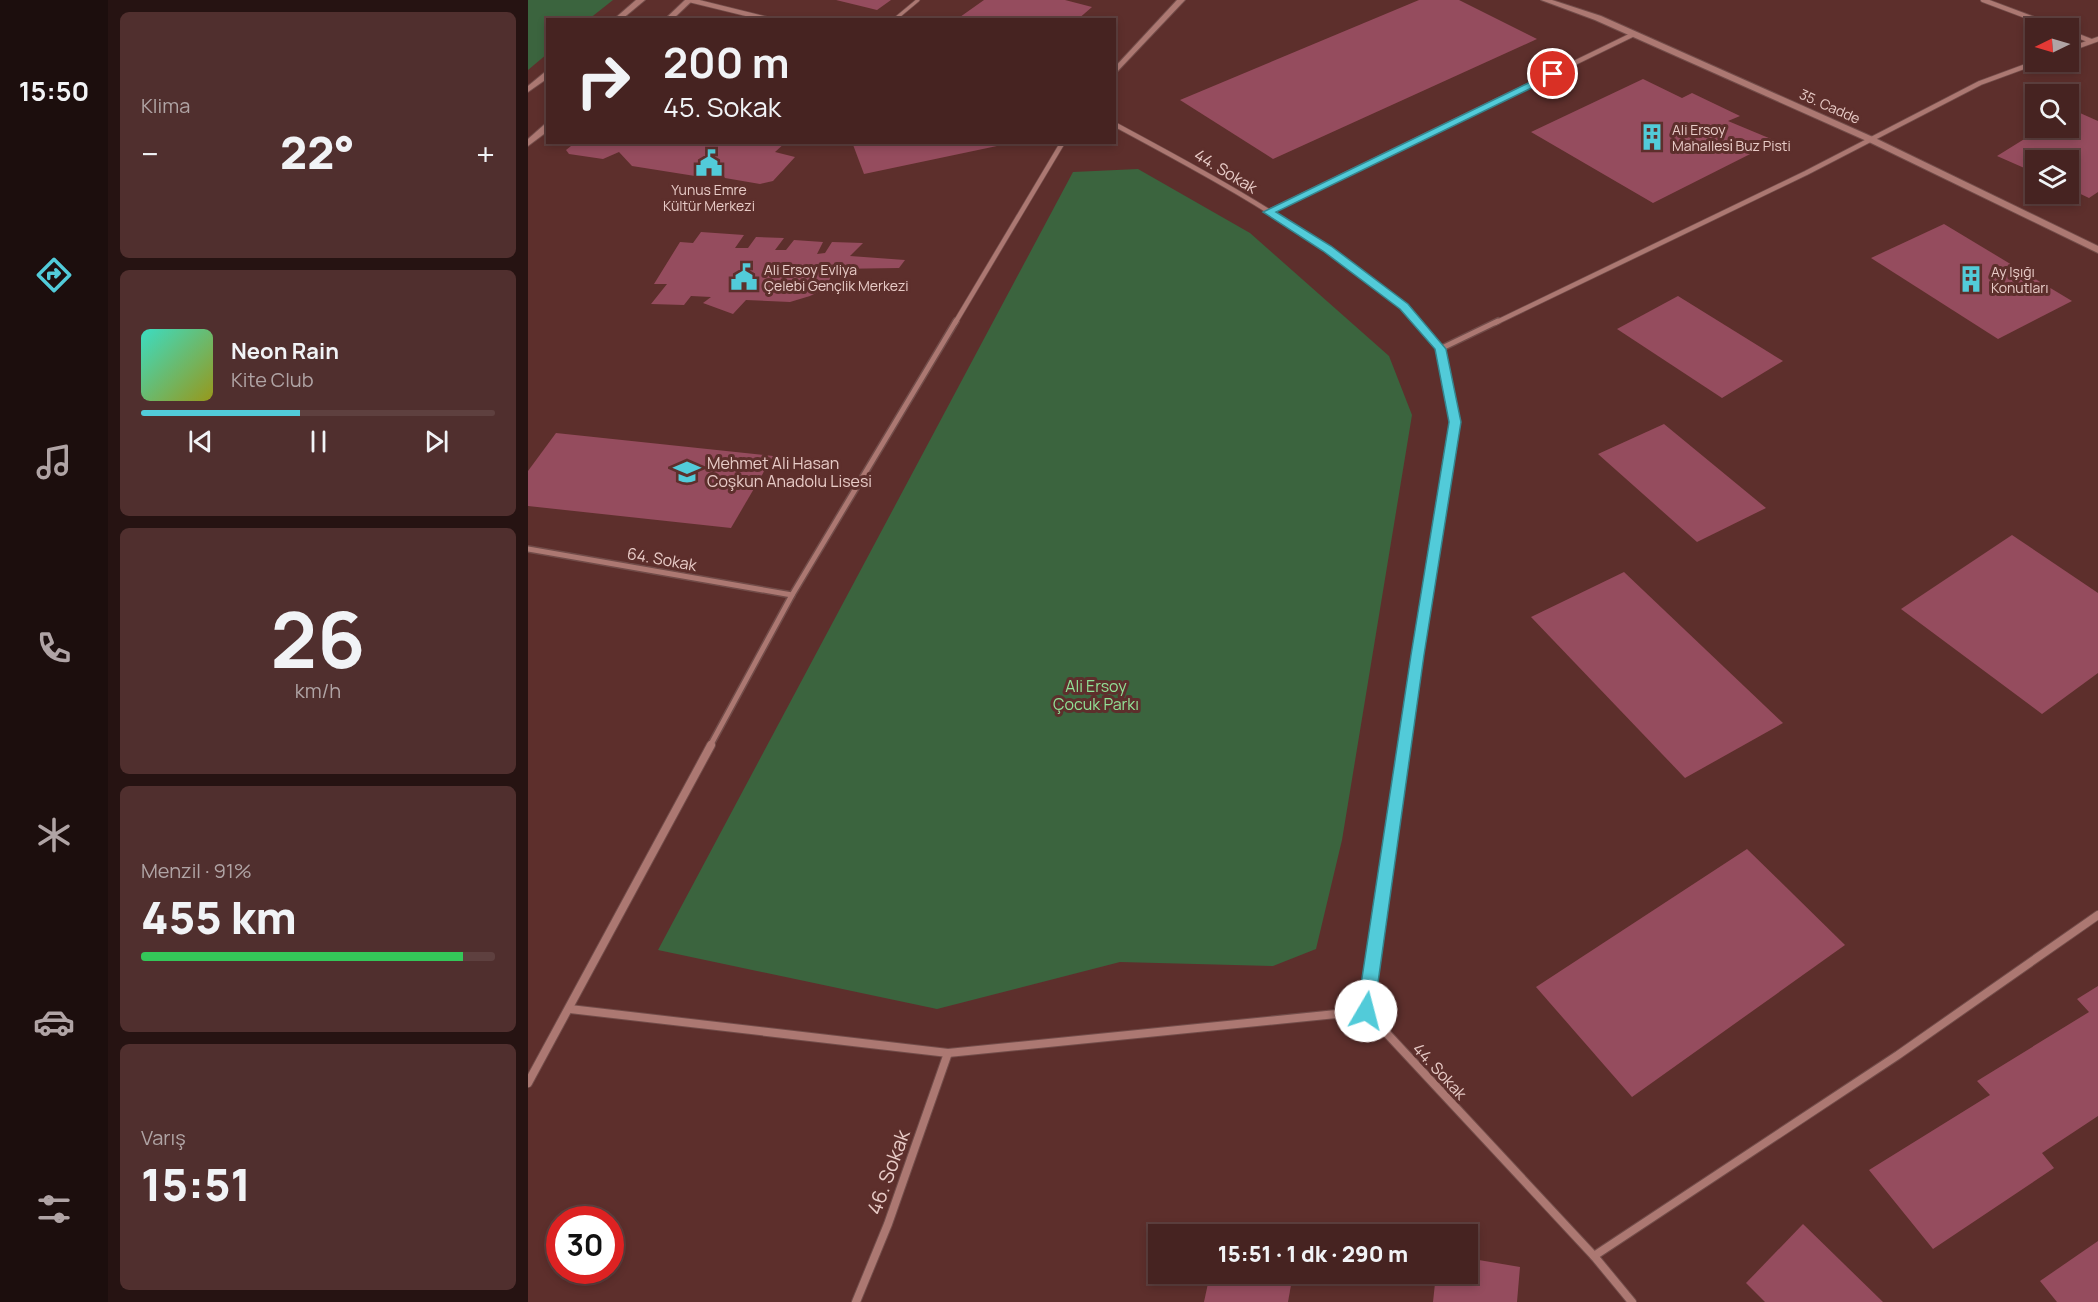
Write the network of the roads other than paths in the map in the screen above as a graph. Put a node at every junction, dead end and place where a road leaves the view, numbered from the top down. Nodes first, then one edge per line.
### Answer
1 (641, 0) edge
2 (690, 0) edge
3 (918, 0) edge
4 (1181, 0) edge
5 (1545, 0) edge
6 (1983, 0) edge
7 (618, 18) edge
8 (669, 18) edge
9 (763, 18) edge
10 (896, 18) edge
11 (2031, 18) edge
12 (1634, 34) junction
13 (2079, 36) edge
14 (2098, 39) edge
15 (2092, 41) junction
16 (2079, 46) edge
17 (2025, 66) edge
18 (1116, 72) edge
19 (546, 76) edge
20 (528, 90) edge
21 (1116, 125) edge
22 (546, 128) edge
23 (1872, 140) junction
24 (528, 143) edge
25 (1062, 144) edge
26 (1268, 212) junction
27 (2098, 250) edge
28 (1440, 349) junction
29 (528, 549) edge
30 (792, 596) junction
31 (2098, 915) edge
32 (570, 1009) junction
33 (1366, 1011) junction
34 (948, 1053) junction
35 (528, 1083) edge
36 (1594, 1256) junction
37 (856, 1302) edge
38 (1632, 1302) edge

1 - 7 street
2 - 8 street
2 - 9 street
3 - 10 lane
4 - 18 street
5 - 12 street, 35. Cadde
6 - 11 street
12 - 23 street, 35. Cadde
12 - 26 street
13 - 15 street
14 - 15 street
15 - 16 street
17 - 23 street
19 - 20 street
21 - 26 street, 44. Sokak
22 - 24 street
23 - 27 street, 35. Cadde
23 - 28 street
25 - 30 street
26 - 28 street, 44. Sokak
28 - 33 street, 44. Sokak
29 - 30 street, 64. Sokak
30 - 32 street
31 - 36 street
32 - 34 street
32 - 35 street
33 - 34 street
33 - 36 street, 44. Sokak
34 - 37 street, 46. Sokak
36 - 38 street, 44. Sokak

